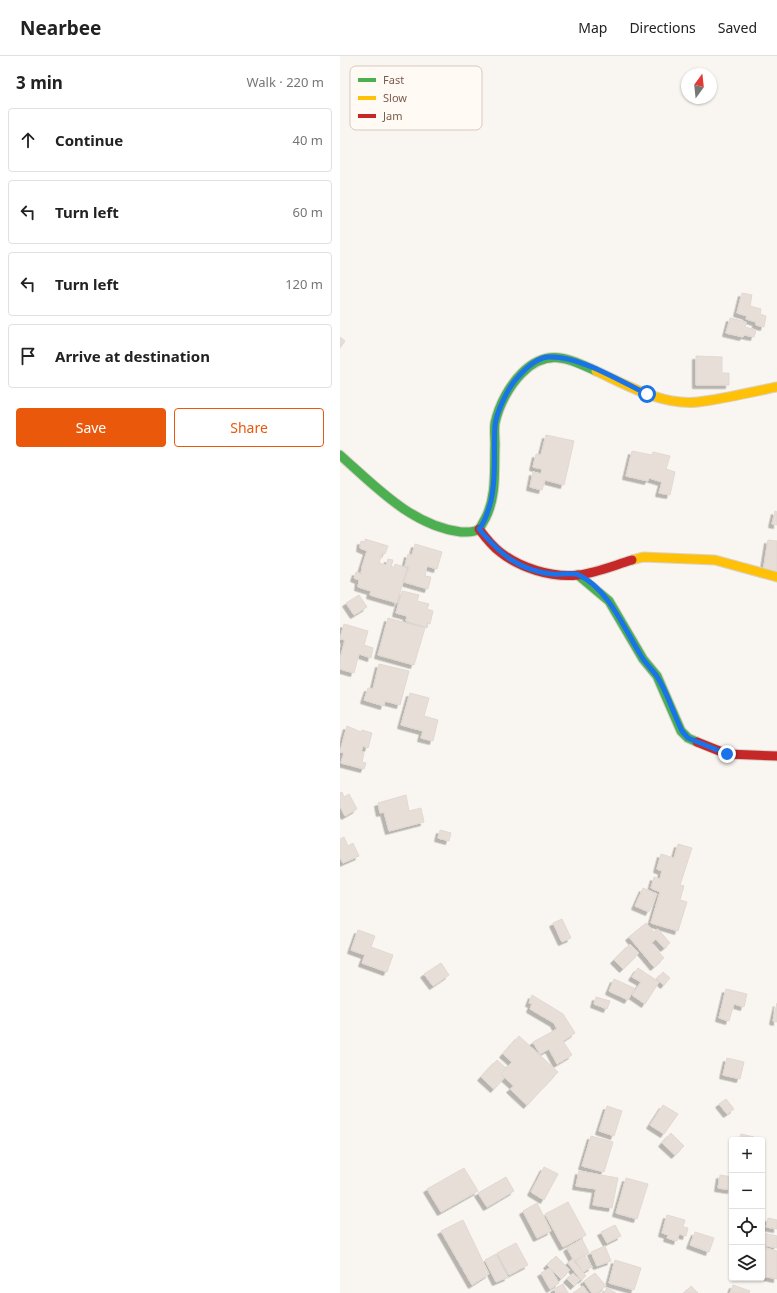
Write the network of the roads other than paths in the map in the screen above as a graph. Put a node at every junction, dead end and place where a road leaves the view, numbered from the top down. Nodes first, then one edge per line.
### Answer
1 (777, 387) edge
2 (340, 455) edge
3 (479, 529) junction
4 (578, 575) junction
5 (777, 577) edge
6 (777, 756) edge

1 - 3 street
2 - 3 street
3 - 4 street
4 - 5 street
4 - 6 street

